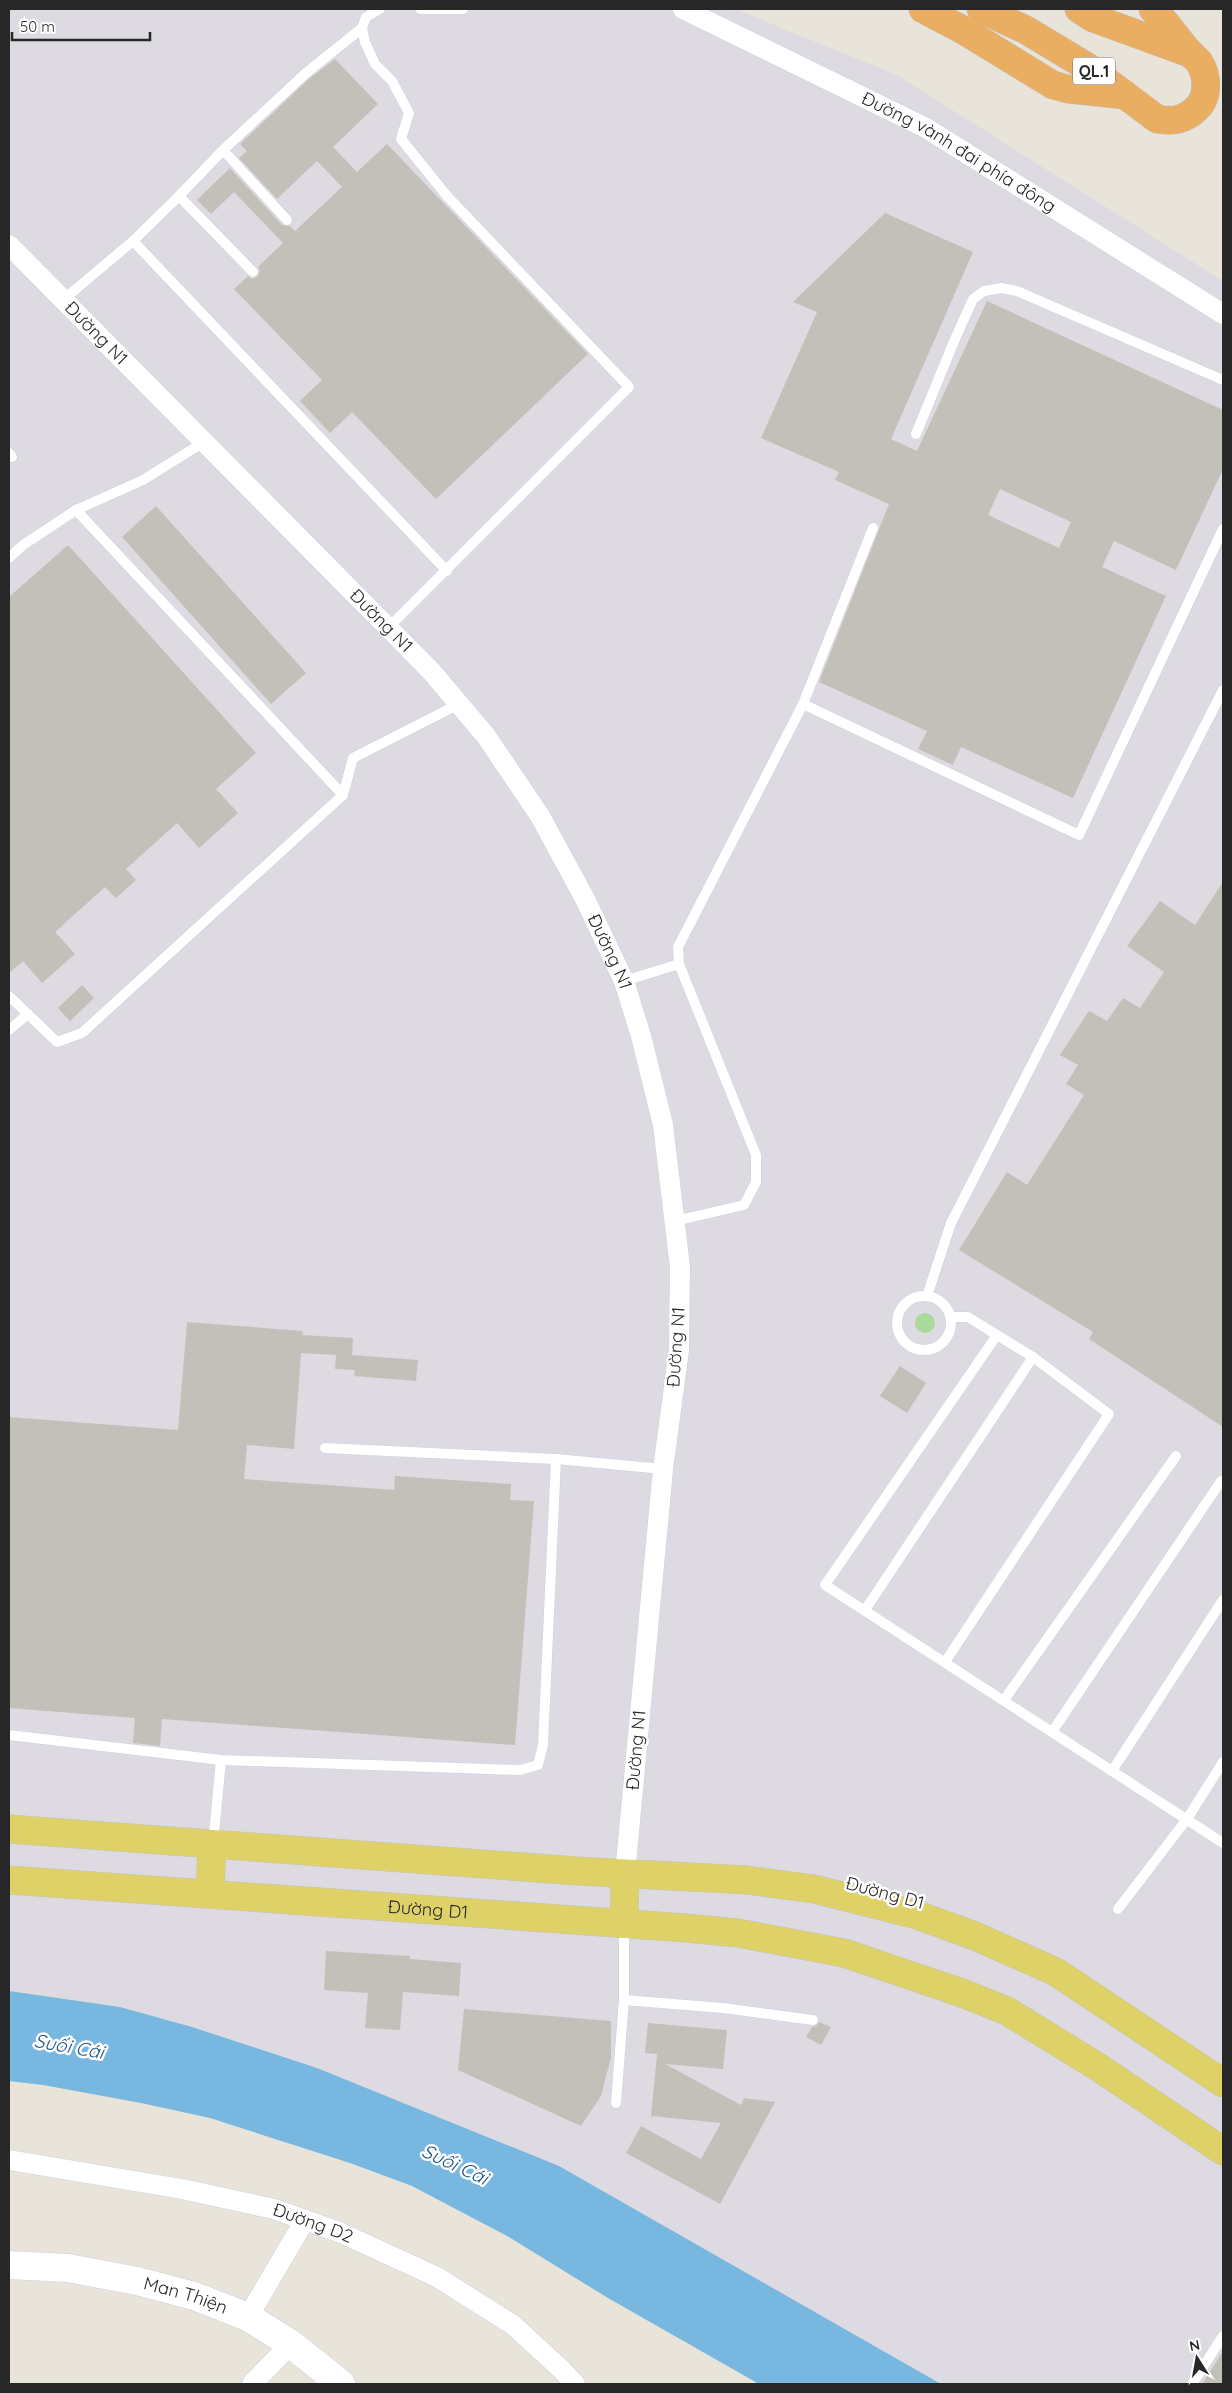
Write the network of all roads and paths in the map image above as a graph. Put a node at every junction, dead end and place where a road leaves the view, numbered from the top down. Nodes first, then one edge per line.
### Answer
1 (380, 9) edge
2 (420, 9) edge
3 (463, 9) edge
4 (684, 9) edge
5 (923, 9) edge
6 (981, 9) edge
7 (997, 9) edge
8 (1079, 9) edge
9 (1116, 9) edge
10 (1161, 18) edge
11 (362, 28) junction
12 (1026, 30) junction
13 (1189, 53) junction
14 (1125, 95) junction
15 (223, 150) junction
16 (179, 196) junction
17 (287, 220) dead end
18 (133, 240) junction
19 (9, 245) edge
20 (253, 272) dead end
21 (63, 300) junction
22 (1223, 314) edge
23 (1223, 380) edge
24 (916, 434) dead end
25 (204, 442) junction
26 (76, 510) junction
27 (873, 528) dead end
28 (1223, 529) edge
29 (9, 558) edge
30 (447, 571) junction
31 (388, 628) junction
32 (1223, 690) edge
33 (459, 704) junction
34 (803, 704) junction
35 (343, 795) junction
36 (679, 964) junction
37 (624, 981) junction
38 (9, 996) edge
39 (28, 1014) junction
40 (9, 1030) edge
41 (675, 1221) junction
42 (927, 1296) junction
43 (951, 1317) junction
44 (997, 1335) junction
45 (1033, 1357) junction
46 (325, 1448) dead end
47 (1176, 1456) dead end
48 (556, 1459) junction
49 (663, 1469) junction
50 (1221, 1481) dead end
51 (1223, 1600) edge
52 (865, 1610) junction
53 (945, 1662) junction
54 (1004, 1700) junction
55 (1052, 1732) junction
56 (9, 1735) edge
57 (221, 1760) junction
58 (1223, 1762) edge
59 (1112, 1771) junction
60 (9, 1816) edge
61 (1187, 1819) junction
62 (9, 1829) edge
63 (149, 1839) junction
64 (1223, 1843) edge
65 (212, 1844) junction
66 (624, 1874) junction
67 (12, 1881) edge
68 (210, 1893) junction
69 (1118, 1909) dead end
70 (624, 1924) junction
71 (624, 2000) junction
72 (814, 2020) dead end
73 (1223, 2083) edge
74 (616, 2103) dead end
75 (1223, 2151) edge
76 (9, 2160) edge
77 (305, 2220) junction
78 (9, 2265) edge
79 (248, 2317) junction
80 (1223, 2336) edge
81 (291, 2344) junction
82 (327, 2380) edge
83 (252, 2384) edge
84 (575, 2384) edge
85 (1192, 2384) edge

1 - 11 lane
2 - 3 lane
4 - 22 street, Đường vành đai phía đông
5 - 14 highway
6 - 12 highway, QL.1
7 - 12 highway, QL.1
8 - 13 highway
9 - 10 highway, QL.1
10 - 13 highway, QL.1
11 - 15 lane
11 - 30 lane
12 - 14 highway, QL.1
13 - 14 highway, QL.1
15 - 16 lane
15 - 17 lane
16 - 18 lane
16 - 20 lane
18 - 21 lane
18 - 30 lane
19 - 21 street, Đường N1
21 - 25 street, Đường N1
23 - 24 lane
25 - 26 lane
25 - 31 street, Đường N1
26 - 29 lane
26 - 35 lane
27 - 34 lane
28 - 34 lane
30 - 31 lane
31 - 33 street, Đường N1
32 - 42 lane
33 - 35 lane
33 - 37 street, Đường N1
34 - 36 lane
35 - 39 lane
36 - 37 lane
36 - 41 lane
37 - 41 street, Đường N1
38 - 39 lane
39 - 40 lane
41 - 49 street, Đường N1
42 - 43 lane
42 - 43 lane
43 - 44 lane
44 - 45 lane
44 - 52 lane
45 - 52 lane
45 - 53 lane
46 - 48 lane
47 - 54 lane
48 - 49 lane
48 - 57 lane
49 - 66 street, Đường N1
50 - 55 lane
51 - 59 lane
52 - 53 lane
53 - 54 lane
54 - 55 lane
55 - 59 lane
56 - 57 lane
57 - 65 lane
58 - 61 lane
59 - 61 lane
60 - 63 main road, Đường D1
61 - 64 lane
61 - 69 lane
62 - 63 main road, Đường D1
63 - 65 main road, Đường D1
65 - 66 main road, Đường D1
65 - 68 main road
66 - 70 main road
66 - 73 main road, Đường D1
67 - 68 main road, Đường D1
68 - 70 main road, Đường D1
70 - 71 lane
70 - 75 main road, Đường D1
71 - 72 lane
71 - 74 lane
76 - 77 street, Đường D2
77 - 79 street
77 - 84 street, Đường D2
78 - 79 street, Man Thiện
79 - 81 street, Man Thiện
80 - 85 lane
81 - 82 street, Man Thiện
81 - 83 street

